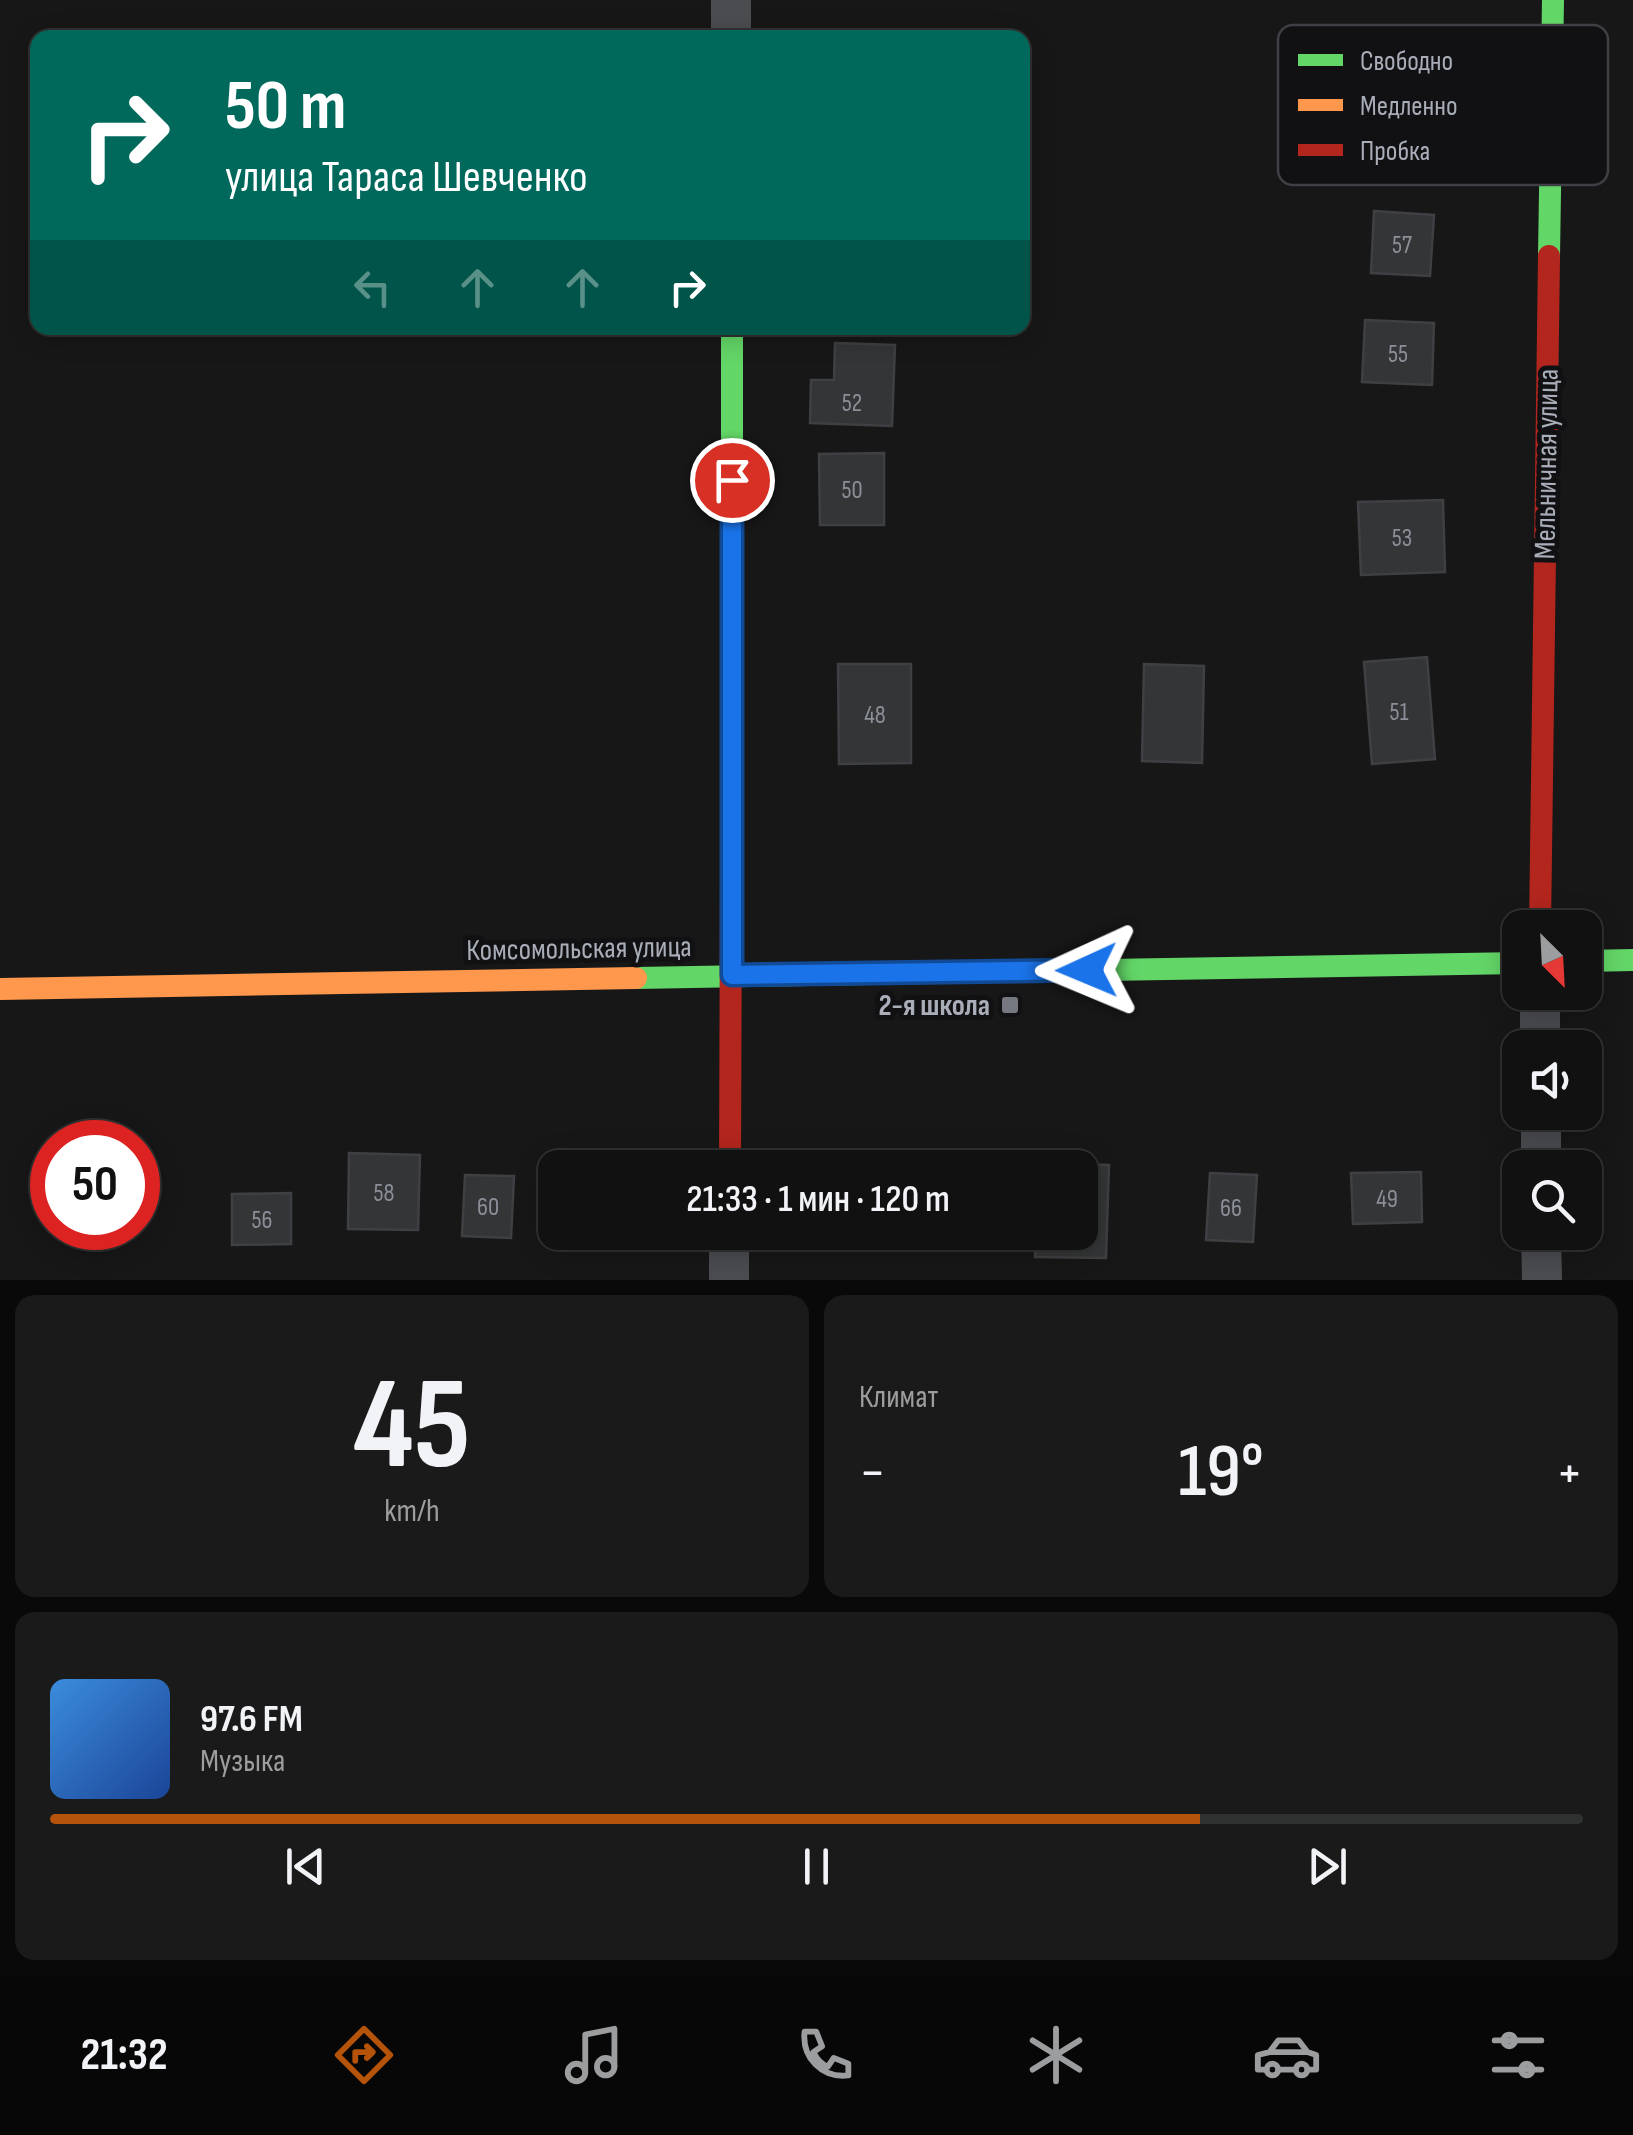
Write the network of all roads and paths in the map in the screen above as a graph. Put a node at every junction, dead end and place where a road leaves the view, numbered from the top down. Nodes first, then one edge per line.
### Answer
1 (731, 0) edge
2 (1553, 0) edge
3 (1553, 25) edge
4 (731, 30) edge
5 (1550, 185) edge
6 (732, 335) edge
7 (1540, 910) edge
8 (1633, 960) edge
9 (1602, 961) edge
10 (1502, 963) edge
11 (732, 975) junction
12 (0, 989) edge
13 (730, 1150) edge
14 (729, 1250) edge
15 (1542, 1250) edge
16 (729, 1280) edge
17 (1542, 1280) edge

1 - 4 street
2 - 3 main road, Мельничная улица
5 - 7 main road, Мельничная улица
6 - 11 main road
8 - 9 main road
10 - 11 main road, Комсомольская улица
11 - 12 main road, Комсомольская улица
11 - 13 main road
14 - 16 street
15 - 17 street

